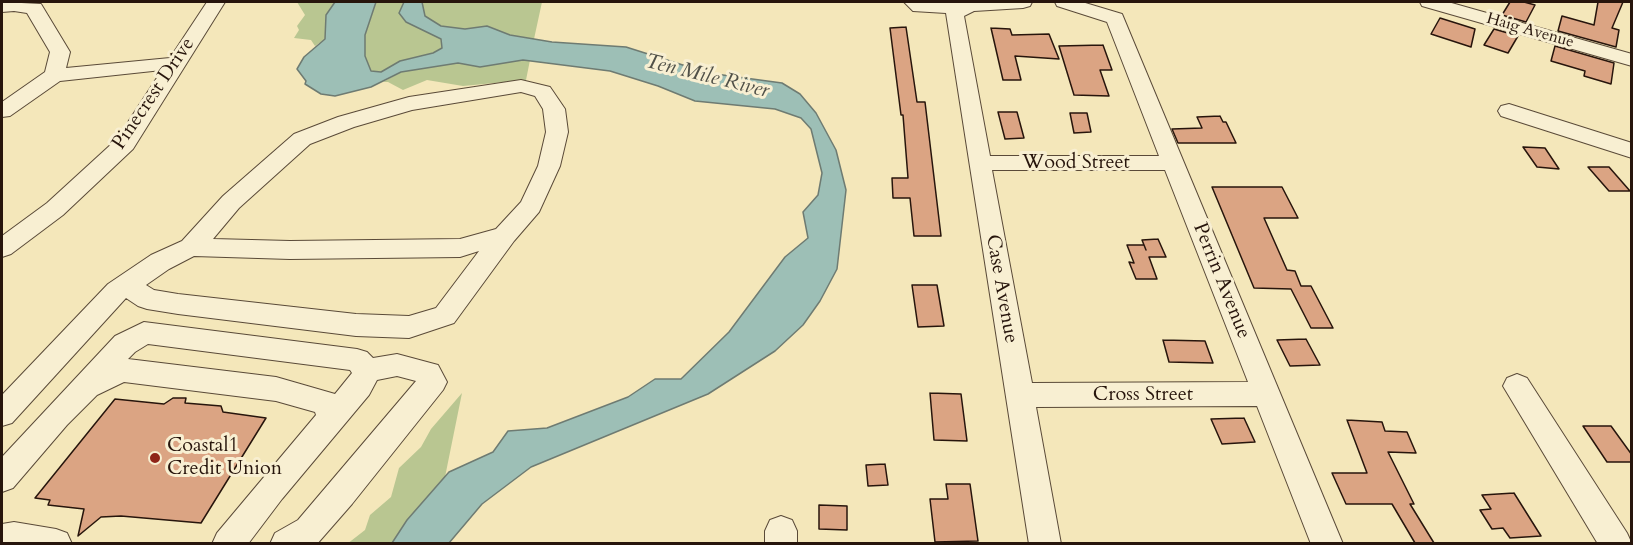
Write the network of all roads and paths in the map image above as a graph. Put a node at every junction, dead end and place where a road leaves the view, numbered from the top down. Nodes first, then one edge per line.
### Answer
1 (216, 2) edge
2 (913, 2) edge
3 (1023, 2) edge
4 (1064, 2) edge
5 (1429, 2) edge
6 (2, 7) edge
7 (962, 8) junction
8 (1632, 60) edge
9 (176, 63) junction
10 (54, 75) junction
11 (2, 111) edge
12 (1509, 111) dead end
13 (1632, 151) edge
14 (979, 163) junction
15 (1174, 163) junction
16 (505, 236) junction
17 (191, 247) junction
18 (2, 248) edge
19 (126, 284) junction
20 (368, 370) junction
21 (1517, 386) dead end
22 (87, 387) junction
23 (1267, 394) junction
24 (1019, 395) junction
25 (2, 414) edge
26 (332, 418) junction
27 (2, 478) edge
28 (2, 540) edge
29 (56, 543) edge
30 (228, 543) edge
31 (286, 543) edge
32 (1045, 543) edge
33 (1327, 543) edge
34 (1616, 543) edge

1 - 9 street, Pinecrest Drive
2 - 7 street
3 - 7 street
4 - 15 street, Perrin Avenue
5 - 8 street, Haig Avenue
6 - 10 street
7 - 14 street, Case Avenue
9 - 10 street
9 - 18 street, Pinecrest Drive
10 - 11 street
12 - 13 street
14 - 15 street, Wood Street
14 - 24 street, Case Avenue
15 - 23 street, Perrin Avenue
16 - 17 street
16 - 17 street
16 - 19 street
17 - 19 street
19 - 25 street
20 - 22 street
20 - 26 street
20 - 31 street
21 - 34 street
22 - 26 street
22 - 27 street
23 - 24 street, Cross Street
23 - 33 street, Perrin Avenue
24 - 32 street, Case Avenue
26 - 30 street
28 - 29 street

